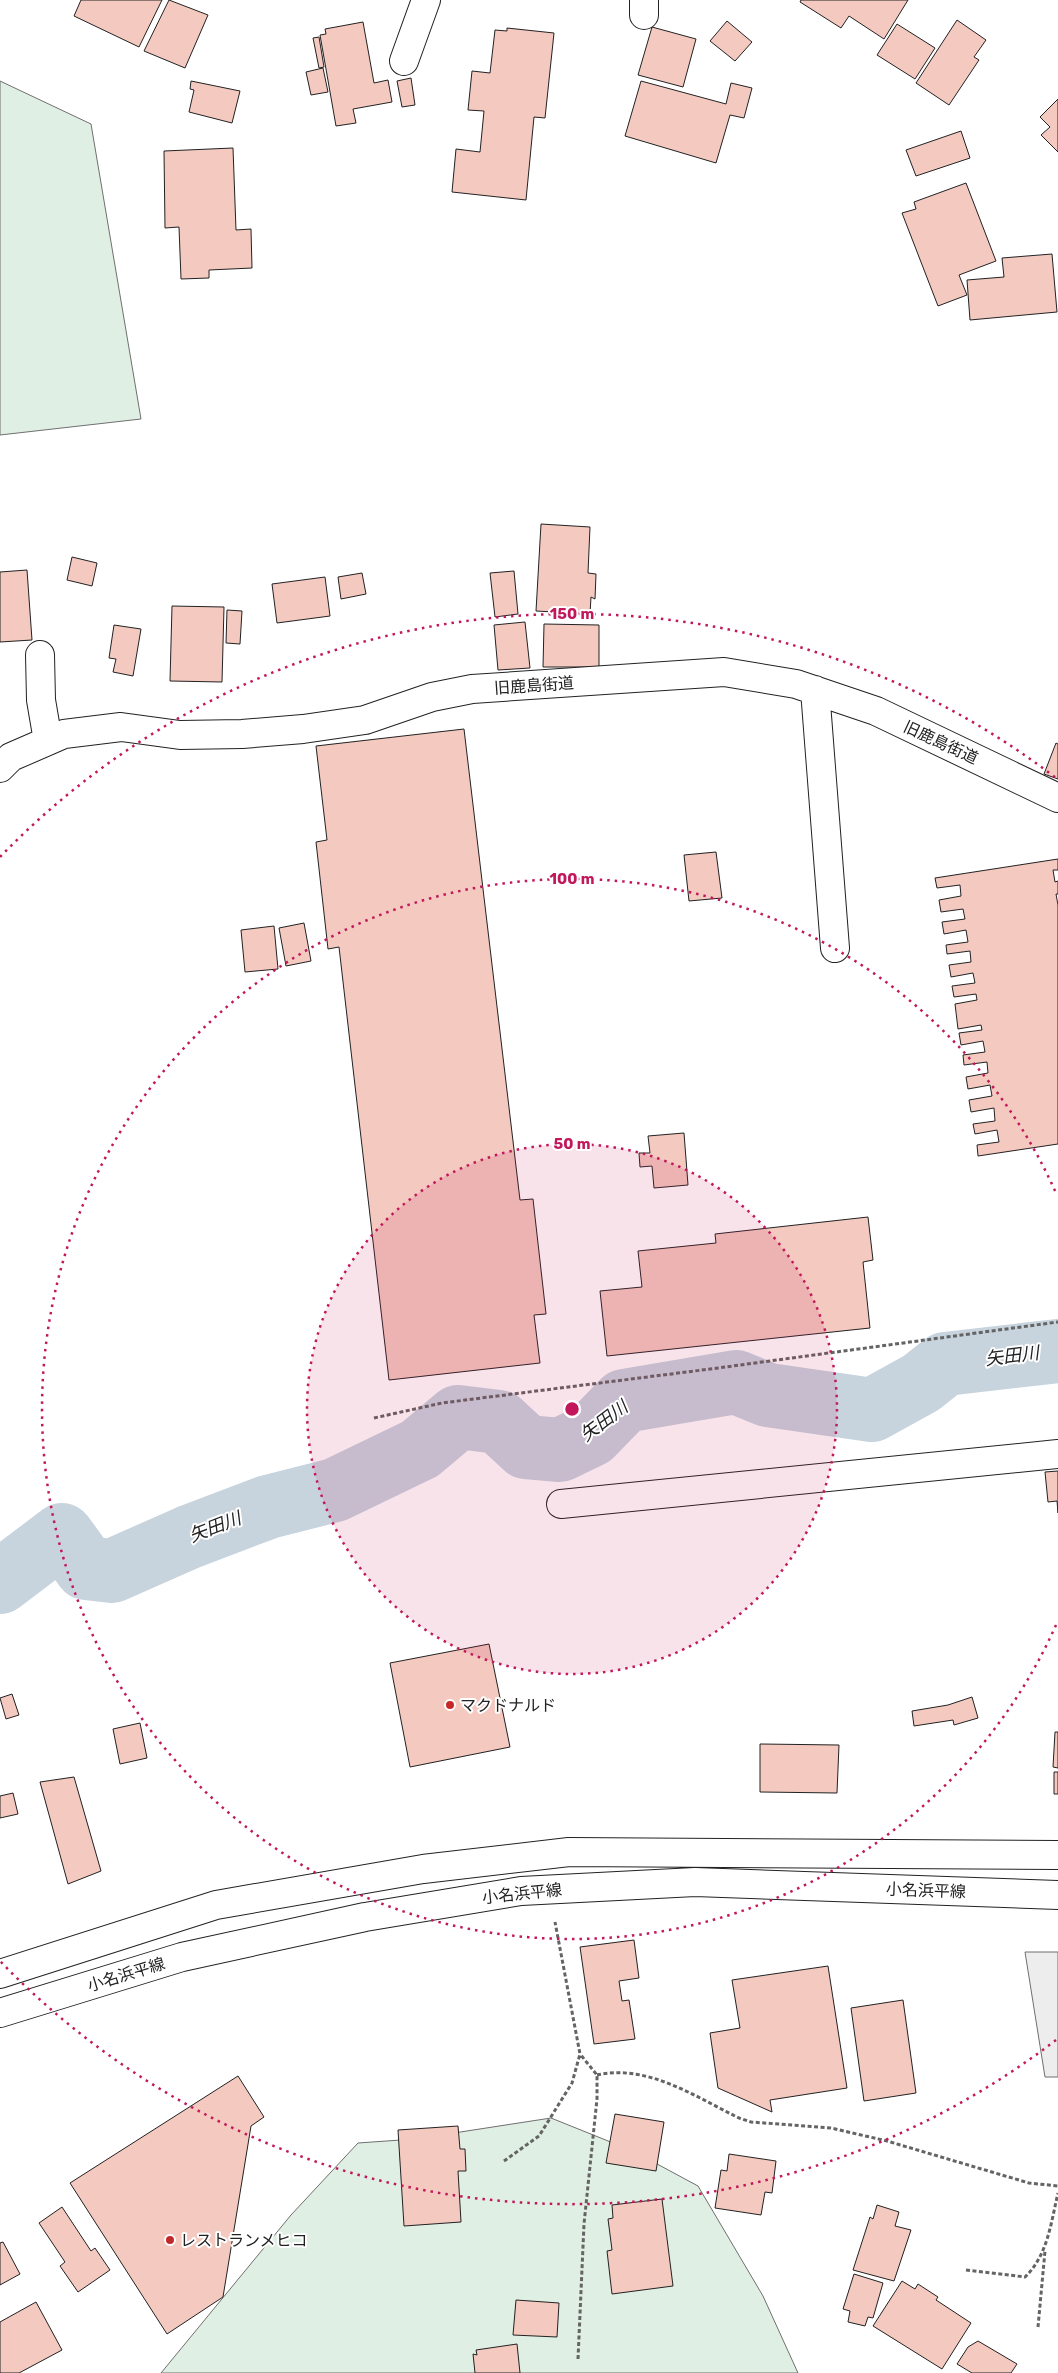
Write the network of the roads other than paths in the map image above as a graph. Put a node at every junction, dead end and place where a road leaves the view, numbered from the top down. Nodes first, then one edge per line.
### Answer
1 (426, 0) edge
2 (404, 61) dead end
3 (40, 655) dead end
4 (815, 690) junction
5 (48, 741) junction
6 (0, 768) edge
7 (1058, 798) edge
8 (835, 948) dead end
9 (1058, 1454) edge
10 (561, 1504) dead end
11 (1058, 1856) edge
12 (1058, 1895) edge
13 (0, 1974) edge
14 (0, 2013) edge

1 - 2 main road
3 - 5 main road
4 - 5 main road, 旧鹿島街道
4 - 7 main road, 旧鹿島街道
4 - 8 main road
5 - 6 main road, 旧鹿島街道
9 - 10 main road
11 - 13 main road
12 - 14 main road, 小名浜平線

